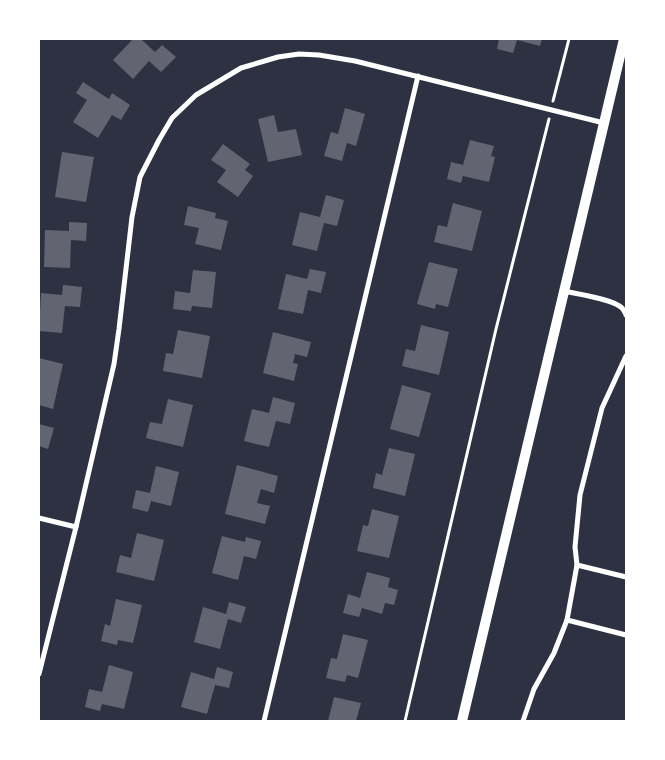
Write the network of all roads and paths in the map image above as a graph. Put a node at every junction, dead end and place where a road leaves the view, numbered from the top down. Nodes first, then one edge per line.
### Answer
1 (569, 39) edge
2 (624, 39) edge
3 (418, 76) junction
4 (551, 109) junction
5 (604, 123) junction
6 (564, 291) junction
7 (625, 308) edge
8 (626, 315) edge
9 (626, 356) edge
10 (39, 518) edge
11 (76, 527) junction
12 (578, 565) junction
13 (626, 577) edge
14 (567, 620) junction
15 (626, 635) edge
16 (39, 674) edge
17 (264, 721) edge
18 (405, 721) edge
19 (462, 721) edge
20 (523, 721) edge

1 - 4 path
2 - 5 main road
3 - 4 street
3 - 11 street
3 - 17 street
4 - 5 street
4 - 18 path
5 - 6 main road
6 - 7 street
6 - 19 main road
7 - 8 street
9 - 12 street
10 - 11 street
11 - 16 street
12 - 13 street
12 - 14 street
14 - 15 street
14 - 20 street

